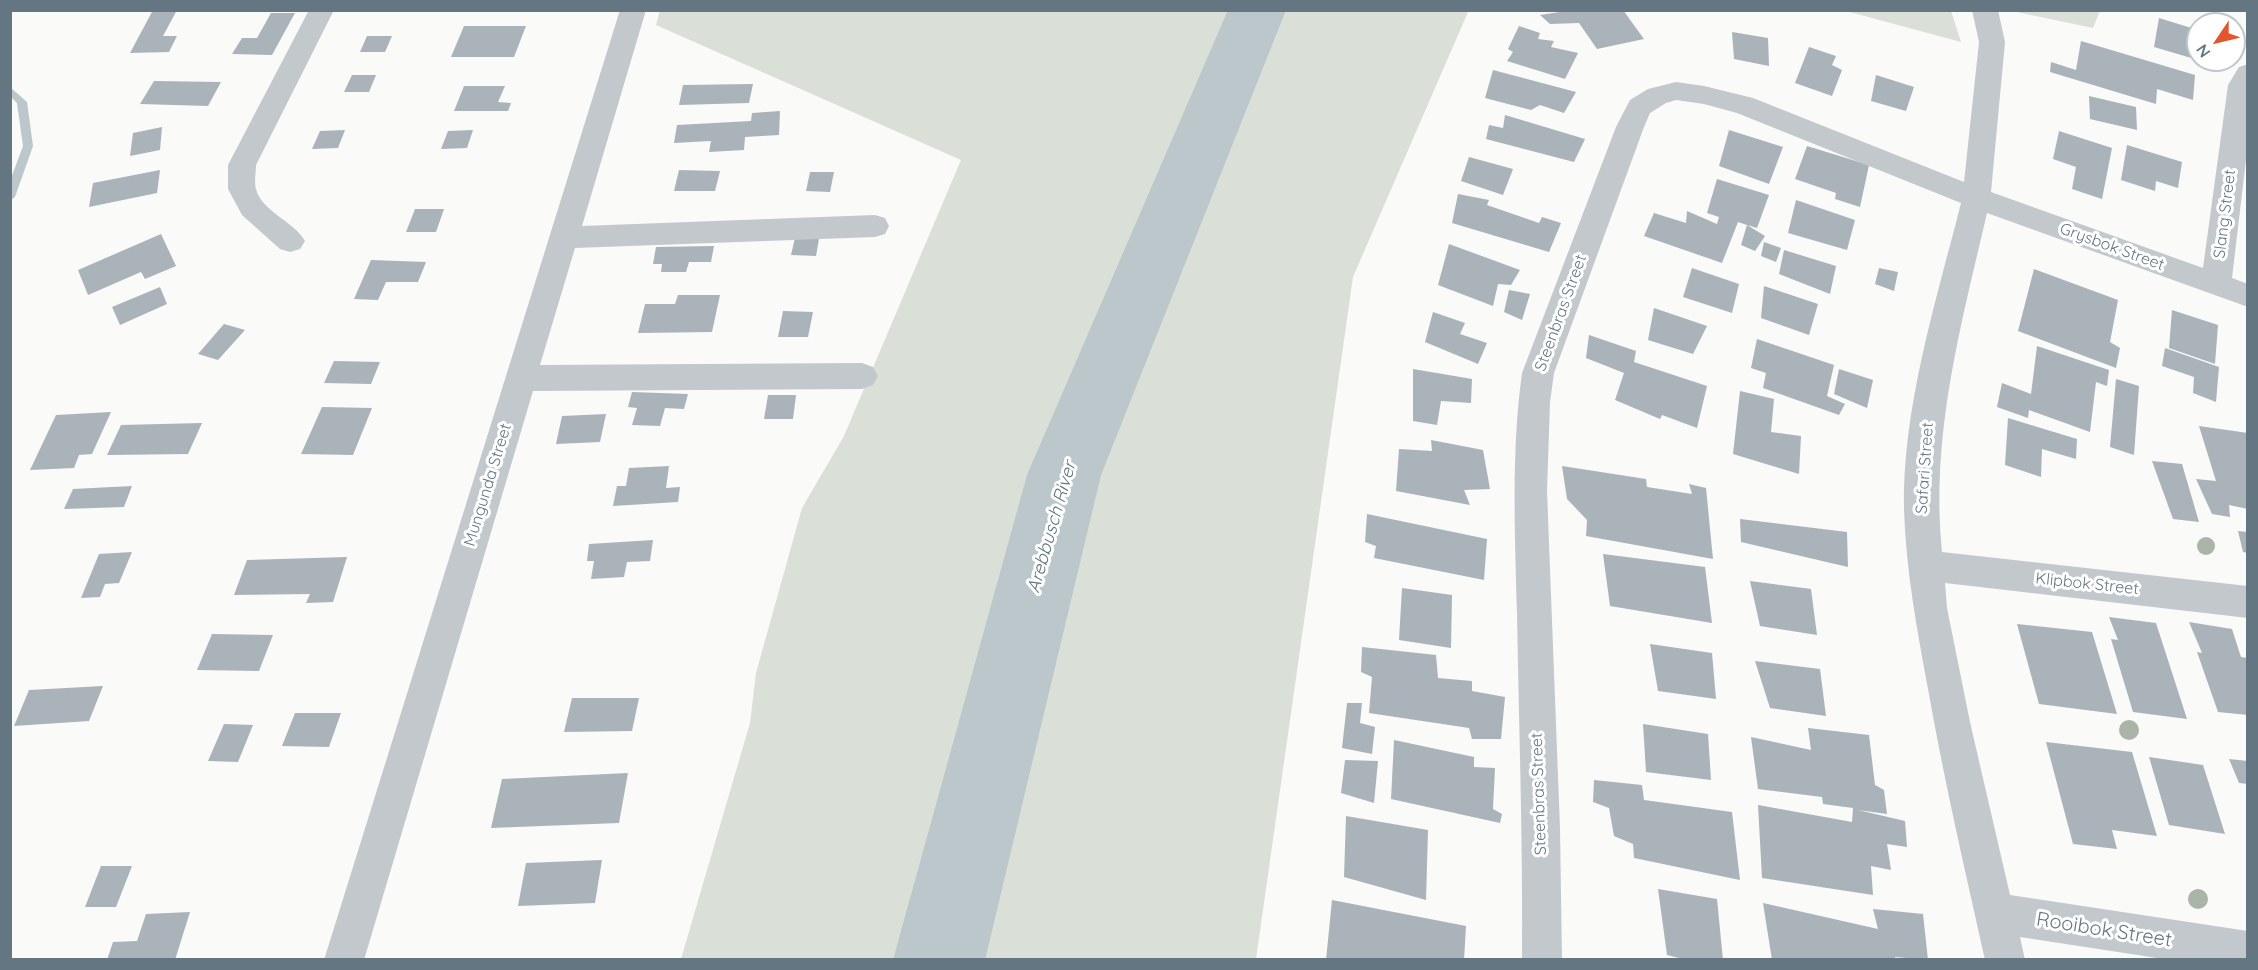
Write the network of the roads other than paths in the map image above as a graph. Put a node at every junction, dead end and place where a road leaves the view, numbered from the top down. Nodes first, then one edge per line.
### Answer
1 (322, 10) edge
2 (633, 10) edge
3 (1985, 10) edge
4 (2247, 74) edge
5 (1976, 198) junction
6 (875, 226) dead end
7 (564, 238) junction
8 (290, 241) dead end
9 (2216, 284) junction
10 (2247, 296) edge
11 (862, 376) dead end
12 (521, 378) junction
13 (1927, 566) junction
14 (2247, 602) edge
15 (1995, 914) junction
16 (2247, 951) edge
17 (344, 960) edge
18 (1542, 960) edge
19 (2005, 960) edge

1 - 8 street
2 - 7 street, Mungunda Street
3 - 5 street, Safari Street
4 - 9 street, Slang Street
5 - 9 street, Grysbok Street
5 - 13 street, Safari Street
5 - 18 street, Steenbras Street
6 - 7 street
7 - 12 street, Mungunda Street
9 - 10 street, Grysbok Street
11 - 12 street
12 - 17 street, Mungunda Street
13 - 14 street, Klipbok Street
13 - 15 street, Safari Street
15 - 16 street, Rooibok Street
15 - 19 street, Safari Street

